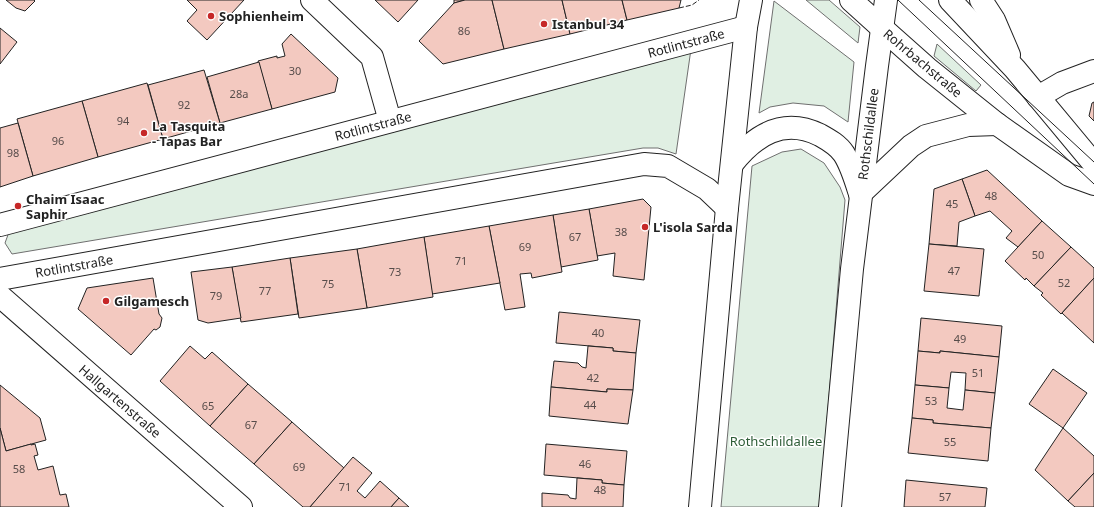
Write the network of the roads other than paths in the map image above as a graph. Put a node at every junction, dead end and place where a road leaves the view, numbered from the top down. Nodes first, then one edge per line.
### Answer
1 (312, 0) edge
2 (750, 0) edge
3 (851, 0) edge
4 (886, 0) edge
5 (950, 0) edge
6 (981, 0) edge
7 (746, 27) junction
8 (882, 28) junction
9 (1015, 68) junction
10 (1094, 71) edge
11 (1038, 97) junction
12 (390, 122) junction
13 (997, 124) junction
14 (732, 164) junction
15 (1094, 164) edge
16 (1094, 184) edge
17 (860, 194) junction
18 (727, 208) junction
19 (0, 225) edge
20 (0, 279) edge
21 (0, 296) edge
22 (241, 507) edge
23 (700, 507) edge
24 (830, 507) edge

1 - 12 street
2 - 7 street
3 - 8 street, Rohrbachstraße
4 - 8 street, Rothschildallee
5 - 9 street
6 - 9 street
7 - 12 street, Rotlintstraße
7 - 14 street
8 - 13 street, Rohrbachstraße
8 - 17 street, Rothschildallee
9 - 11 street
10 - 11 street
11 - 15 street
12 - 19 street, Rotlintstraße
13 - 16 street, Rohrbachstraße
13 - 17 street
14 - 17 street
14 - 18 street
17 - 24 street, Rothschildallee
18 - 20 street, Rotlintstraße
18 - 23 street
21 - 22 street, Hallgartenstraße

